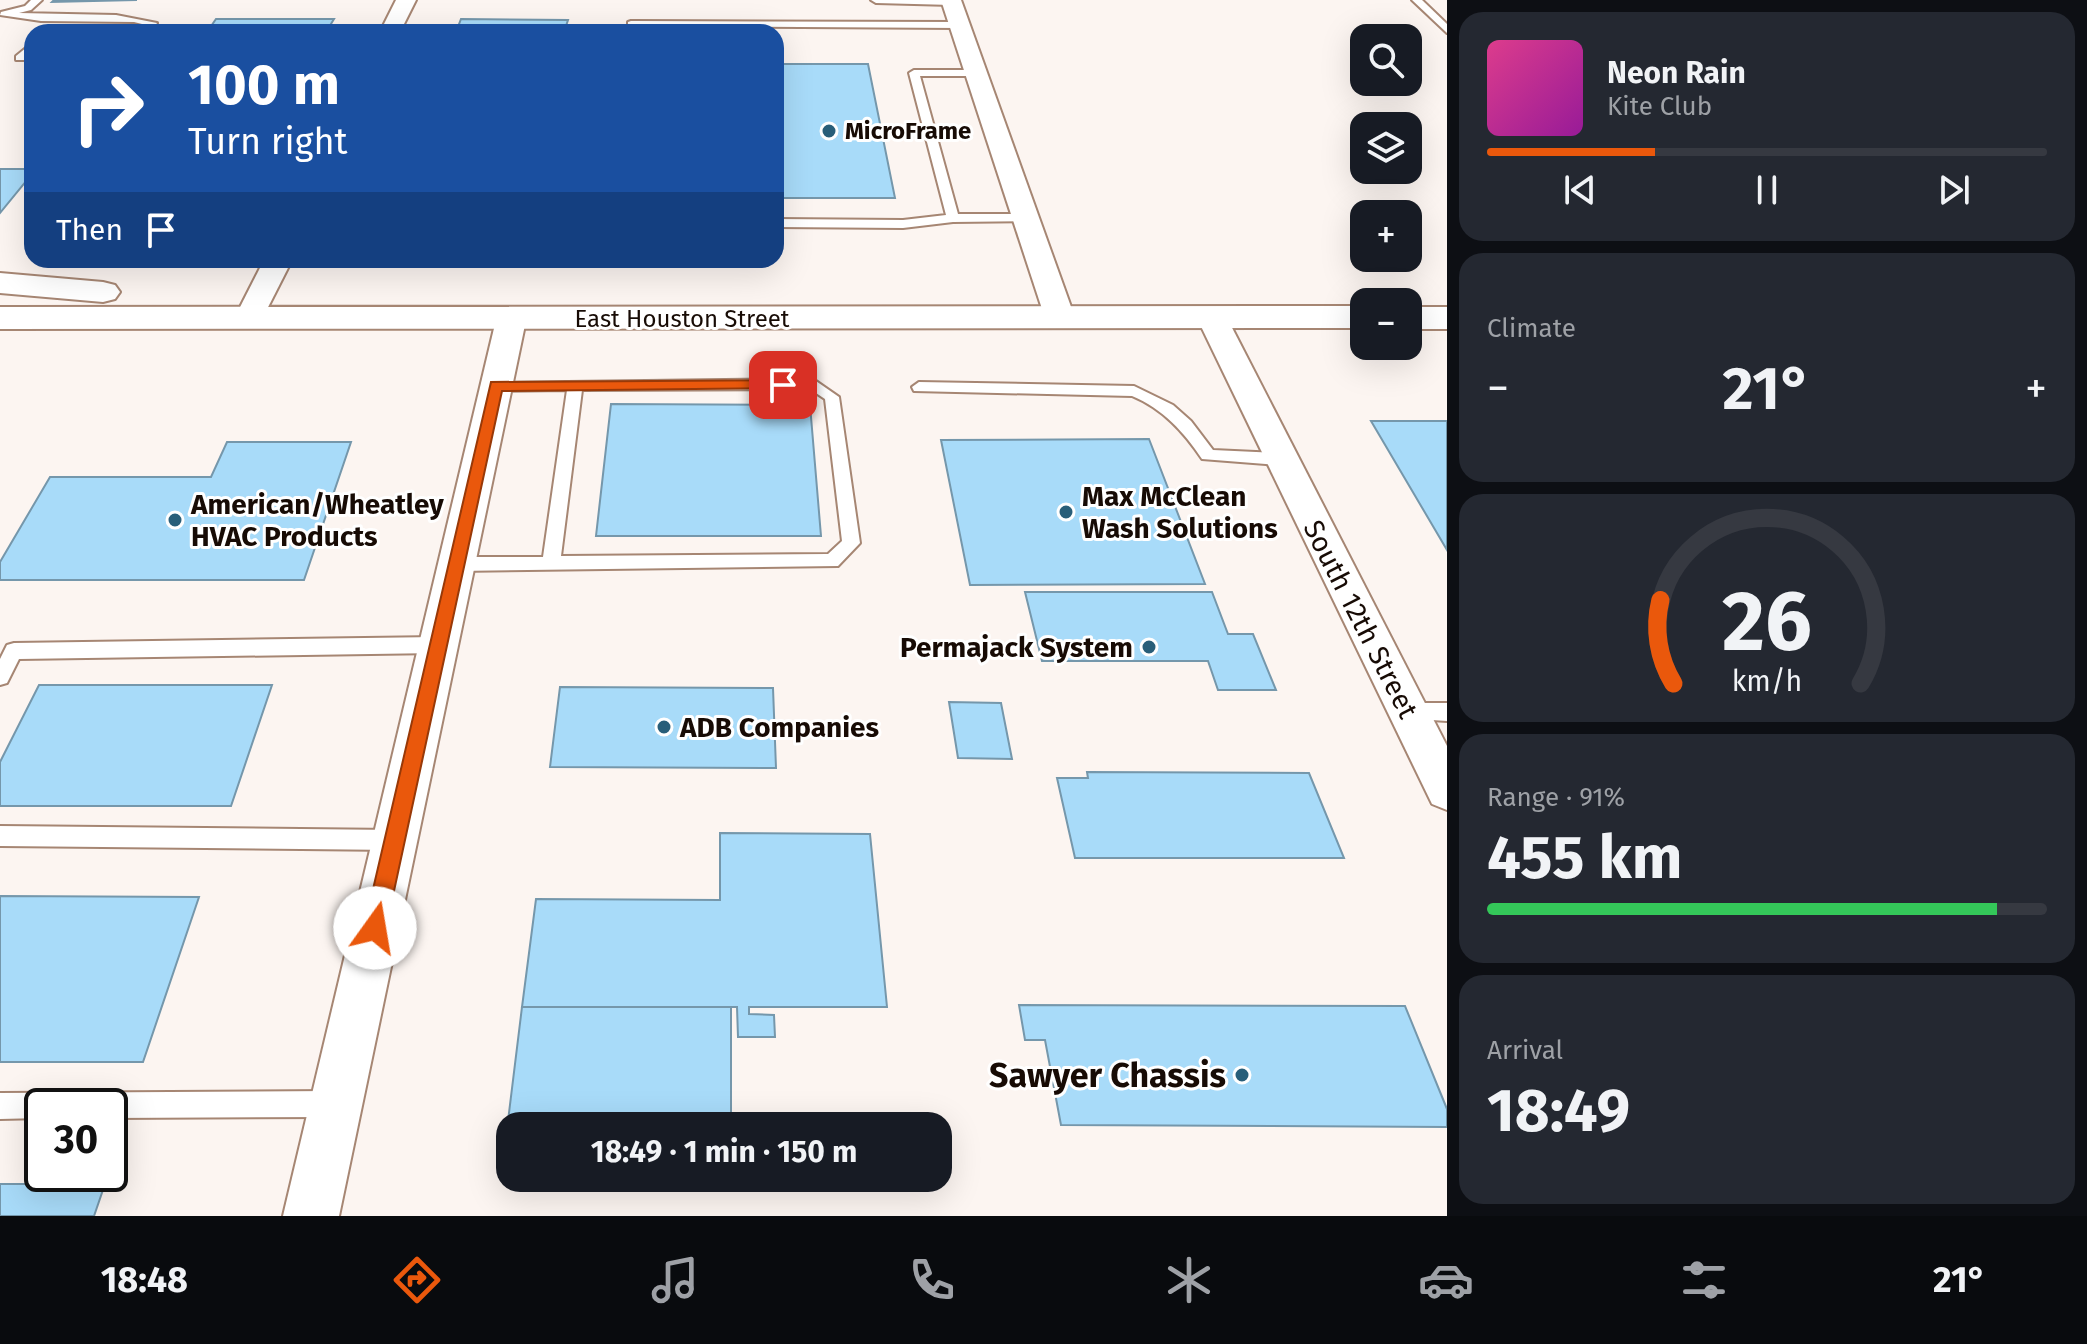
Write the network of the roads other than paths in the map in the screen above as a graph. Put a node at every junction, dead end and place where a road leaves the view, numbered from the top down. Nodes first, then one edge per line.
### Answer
1 (37, 0) edge
2 (406, 0) edge
3 (876, 0) edge
4 (1417, 0) edge
5 (954, 9) edge
6 (2, 14) edge
7 (58, 20) junction
8 (54, 24) edge
9 (151, 24) edge
10 (394, 24) edge
11 (631, 24) dead end
12 (1447, 30) edge
13 (976, 73) junction
14 (953, 218) junction
15 (1025, 218) junction
16 (784, 223) edge
17 (274, 268) edge
18 (0, 283) edge
19 (202, 317) junction
20 (250, 317) junction
21 (1350, 317) edge
22 (0, 318) edge
23 (1060, 318) junction
24 (1212, 318) junction
25 (1422, 318) edge
26 (1447, 318) edge
27 (511, 320) junction
28 (496, 386) junction
29 (575, 386) junction
30 (919, 387) dead end
31 (1280, 459) junction
32 (456, 564) junction
33 (551, 564) junction
34 (438, 645) junction
35 (0, 677) edge
36 (1408, 712) junction
37 (1447, 712) edge
38 (1447, 790) edge
39 (0, 836) edge
40 (395, 840) junction
41 (335, 1104) junction
42 (0, 1106) edge
43 (311, 1216) edge

1 - 6 lane
2 - 10 street
3 - 5 lane
4 - 12 lane
5 - 11 lane
5 - 13 street
6 - 7 lane
7 - 8 lane
7 - 9 lane
13 - 14 lane
13 - 15 street
14 - 15 lane
14 - 16 lane
15 - 23 street
17 - 20 street
18 - 19 street
19 - 20 street, East Houston Street
19 - 22 street, East Houston Street
20 - 27 street, East Houston Street
21 - 24 street, East Houston Street
23 - 24 street, East Houston Street
23 - 27 street, East Houston Street
24 - 31 street, South 12th Street
25 - 26 street
27 - 28 street
28 - 29 lane
28 - 32 street
29 - 33 lane
29 - 33 lane
30 - 31 lane
31 - 36 street, South 12th Street
32 - 33 lane
32 - 34 street
34 - 35 lane
34 - 40 street
36 - 37 lane
36 - 38 street, South 12th Street
39 - 40 lane
40 - 41 street
41 - 42 lane
41 - 43 street

